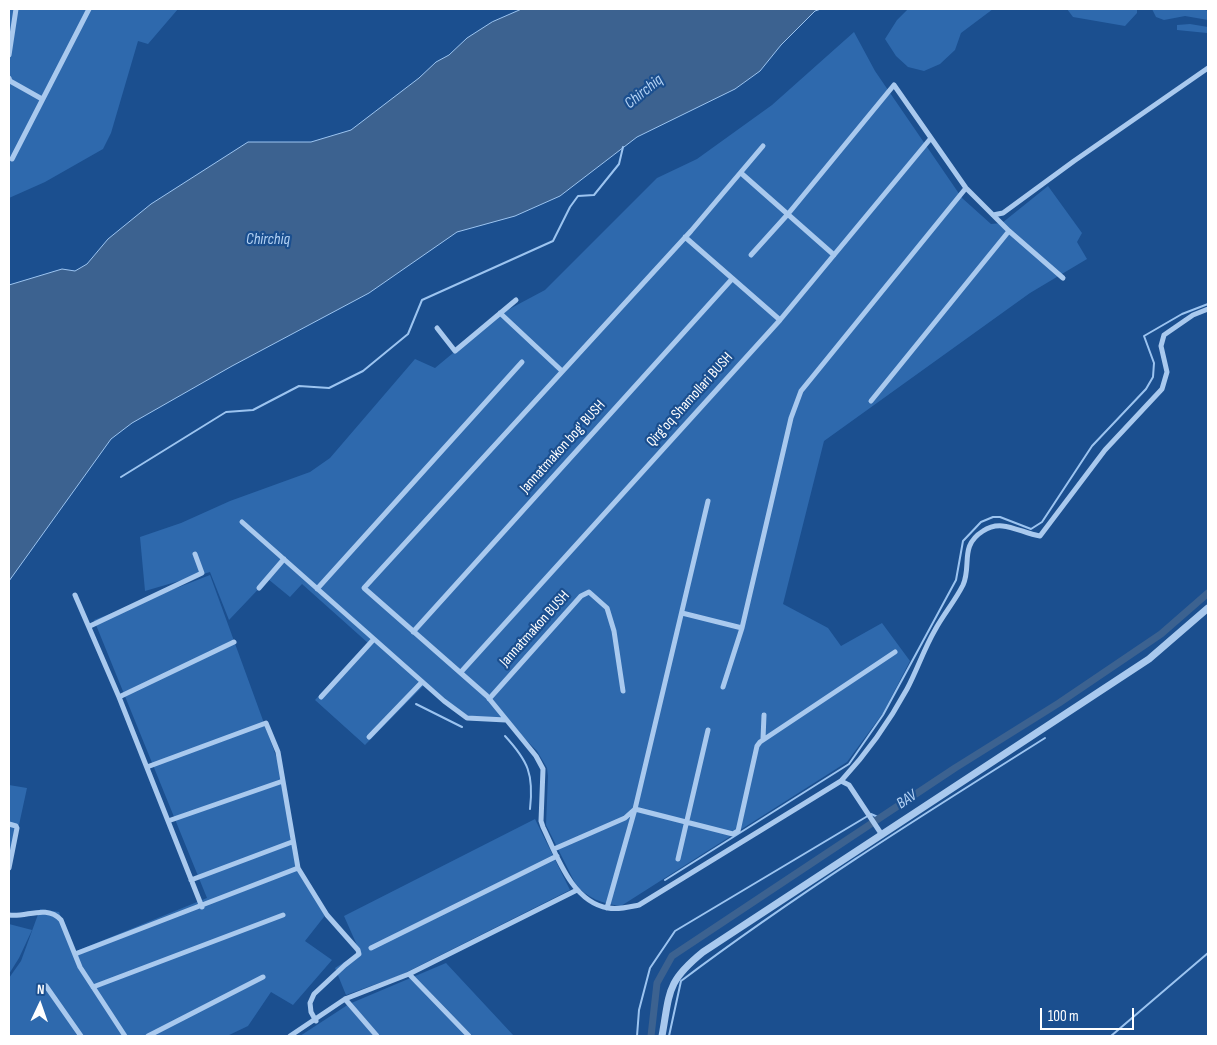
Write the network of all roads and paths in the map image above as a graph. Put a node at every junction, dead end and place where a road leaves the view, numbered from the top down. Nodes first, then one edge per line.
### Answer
1 (16, 9) edge
2 (89, 9) edge
3 (9, 55) edge
4 (1208, 68) edge
5 (9, 78) edge
6 (42, 99) junction
7 (931, 138) junction
8 (763, 146) dead end
9 (12, 159) dead end
10 (741, 173) junction
11 (966, 188) junction
12 (788, 214) junction
13 (993, 215) junction
14 (1009, 231) junction
15 (685, 237) junction
16 (834, 254) junction
17 (751, 255) dead end
18 (732, 278) junction
19 (1063, 278) dead end
20 (516, 300) dead end
21 (1208, 309) edge
22 (500, 313) junction
23 (780, 320) junction
24 (437, 328) dead end
25 (522, 362) dead end
26 (562, 371) junction
27 (871, 401) dead end
28 (708, 501) dead end
29 (242, 522) dead end
30 (194, 554) dead end
31 (284, 560) junction
32 (259, 588) dead end
33 (317, 589) junction
34 (75, 595) dead end
35 (1208, 608) edge
36 (682, 613) junction
37 (90, 626) junction
38 (742, 628) junction
39 (412, 632) junction
40 (374, 639) junction
41 (234, 642) dead end
42 (896, 652) dead end
43 (461, 672) junction
44 (422, 682) junction
45 (723, 687) dead end
46 (622, 690) dead end
47 (119, 697) junction
48 (321, 697) dead end
49 (489, 699) junction
50 (764, 715) dead end
51 (506, 720) junction
52 (708, 730) dead end
53 (369, 737) dead end
54 (763, 739) junction
55 (147, 766) junction
56 (283, 781) junction
57 (841, 781) junction
58 (635, 809) junction
59 (168, 821) junction
60 (687, 823) junction
61 (9, 824) edge
62 (738, 831) junction
63 (880, 832) junction
64 (744, 841) junction
65 (292, 842) junction
66 (554, 849) junction
67 (557, 856) junction
68 (678, 859) dead end
69 (9, 868) edge
70 (298, 868) junction
71 (191, 880) junction
72 (577, 890) junction
73 (202, 907) junction
74 (607, 908) junction
75 (9, 915) edge
76 (283, 915) dead end
77 (371, 948) dead end
78 (75, 954) junction
79 (409, 974) junction
80 (263, 977) dead end
81 (46, 986) dead end
82 (93, 987) junction
83 (345, 999) junction
84 (316, 1021) junction
85 (373, 1035) edge
86 (82, 1036) edge
87 (125, 1036) edge
88 (148, 1036) edge
89 (290, 1036) edge
90 (470, 1036) edge
91 (662, 1036) edge

1 - 3 street
2 - 6 street
4 - 13 street
5 - 6 street
6 - 9 street
7 - 11 street
7 - 12 street
7 - 16 street, Qirg'oq Shamollari BUSH
8 - 10 street
10 - 12 street
10 - 15 street
11 - 13 street
11 - 38 street
12 - 16 street
12 - 17 street
13 - 14 street
14 - 19 street
14 - 27 street
15 - 18 street
15 - 26 street
16 - 23 street, Qirg'oq Shamollari BUSH
18 - 23 street
18 - 39 street, Jannatmakon bog' BUSH
20 - 22 street
21 - 57 street
22 - 24 street
22 - 26 street
23 - 43 street, Qirg'oq Shamollari BUSH
25 - 33 street
26 - 39 street
28 - 36 street
29 - 31 street
30 - 37 street
31 - 32 street
31 - 33 street
33 - 40 street
34 - 37 street
35 - 63 street
36 - 38 street
36 - 58 street
37 - 47 street
38 - 45 street
39 - 43 street
40 - 44 street
40 - 48 street
41 - 47 street
42 - 54 street
43 - 49 street
44 - 51 street
44 - 53 street
46 - 49 street, Jannatmakon BUSH
47 - 55 street
49 - 51 street
50 - 54 street
51 - 66 street
52 - 60 street
54 - 62 street
55 - 56 street
55 - 59 street
56 - 59 street
56 - 65 street
57 - 63 street
57 - 64 street
58 - 60 street
58 - 66 street
58 - 74 street
59 - 71 street
60 - 62 street
60 - 68 street
61 - 69 street
62 - 64 street
63 - 91 street
64 - 74 street
65 - 70 street
65 - 71 street
66 - 67 street
67 - 72 street
67 - 77 street
70 - 73 street
70 - 84 street
71 - 73 street
72 - 74 street
72 - 79 street
73 - 78 street
75 - 78 street
76 - 82 street
78 - 82 street
79 - 83 street
79 - 90 street
80 - 88 street
81 - 86 street
82 - 87 street
83 - 84 street
83 - 85 street
84 - 89 street

